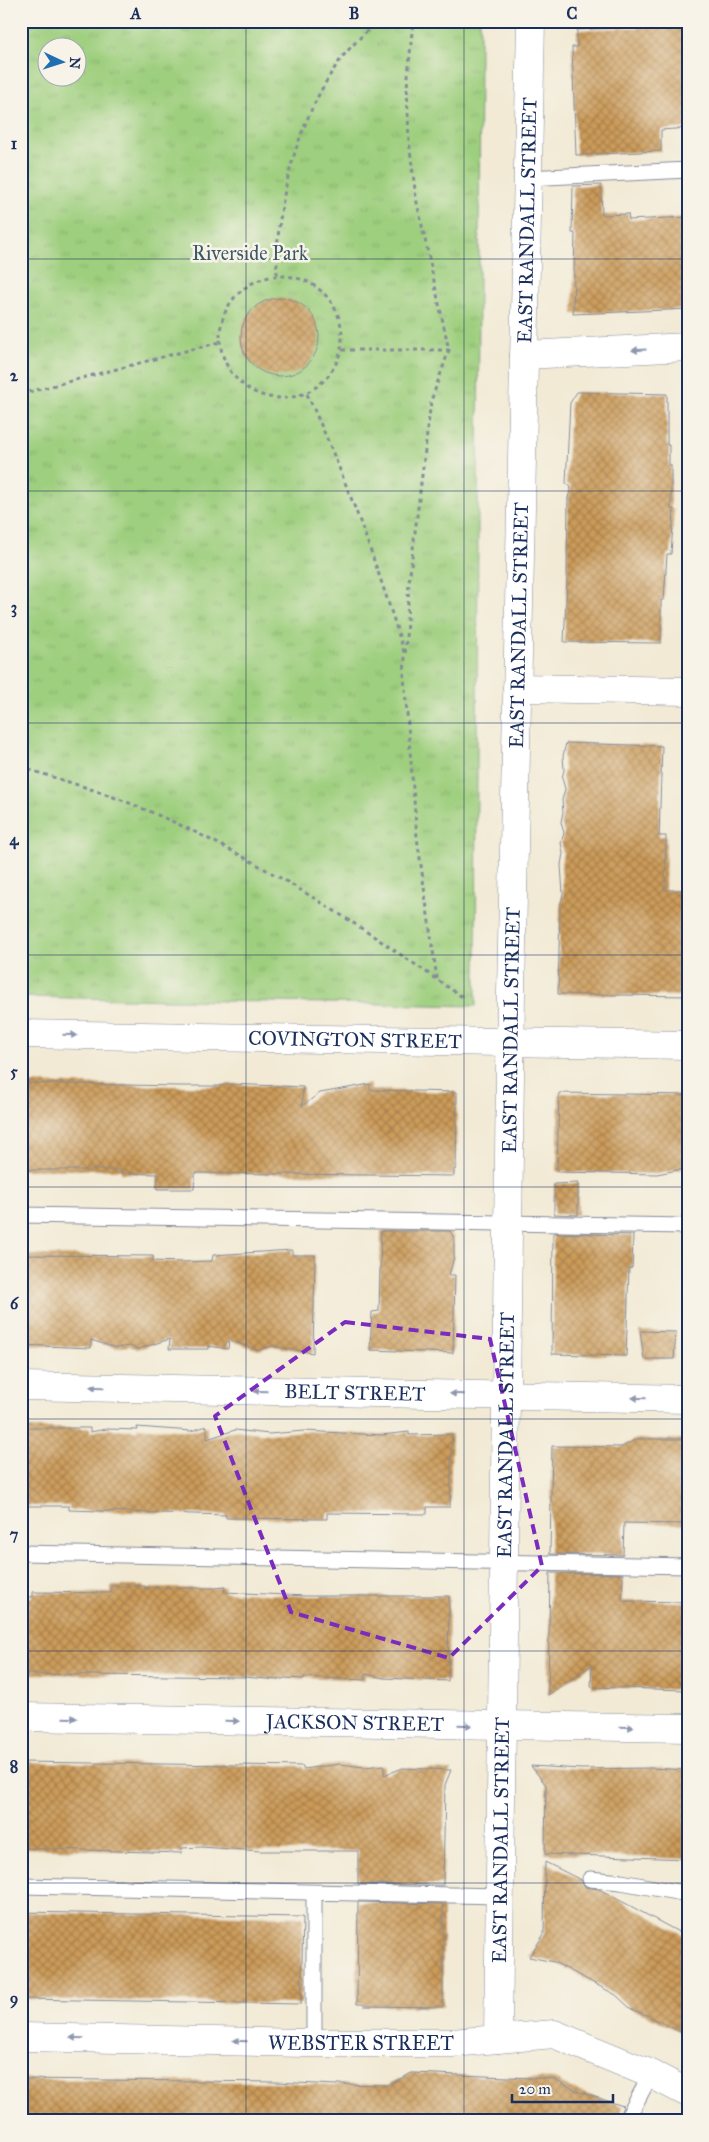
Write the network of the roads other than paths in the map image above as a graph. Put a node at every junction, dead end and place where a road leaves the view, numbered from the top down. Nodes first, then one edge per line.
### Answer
1 (530, 21) edge
2 (688, 170) edge
3 (527, 178) junction
4 (688, 347) edge
5 (524, 355) junction
6 (517, 688) junction
7 (688, 691) edge
8 (21, 1034) edge
9 (510, 1041) junction
10 (688, 1044) edge
11 (21, 1215) edge
12 (508, 1223) junction
13 (688, 1226) edge
14 (21, 1386) edge
15 (506, 1395) junction
16 (688, 1399) edge
17 (21, 1553) edge
18 (504, 1563) junction
19 (688, 1566) edge
20 (21, 1717) edge
21 (502, 1726) junction
22 (688, 1728) edge
23 (590, 1879) dead end
24 (21, 1886) edge
25 (314, 1892) junction
26 (688, 1894) edge
27 (500, 1896) junction
28 (21, 2037) edge
29 (498, 2039) junction
30 (314, 2043) junction
31 (651, 2074) junction
32 (687, 2091) edge
33 (626, 2121) edge

1 - 3 street, EAST RANDALL STREET
2 - 3 lane
3 - 5 street, EAST RANDALL STREET
4 -> 5 street
5 - 6 street, EAST RANDALL STREET
6 - 7 street
6 - 9 street, EAST RANDALL STREET
8 -> 9 street, COVINGTON STREET
9 - 10 street, COVINGTON STREET
9 - 12 street, EAST RANDALL STREET
11 - 12 lane
12 - 13 lane
12 - 15 street, EAST RANDALL STREET
15 -> 14 street, BELT STREET
16 -> 15 street, BELT STREET
15 - 18 street, EAST RANDALL STREET
17 - 18 lane
18 - 19 lane
18 - 21 street, EAST RANDALL STREET
20 -> 21 street, JACKSON STREET
21 -> 22 street, JACKSON STREET
21 - 27 street, EAST RANDALL STREET
23 - 26 lane
24 - 25 lane
25 - 27 lane
25 - 30 lane
27 - 29 street, EAST RANDALL STREET
30 -> 28 street, WEBSTER STREET
29 - 30 street, WEBSTER STREET
29 - 31 street, WEBSTER STREET
31 - 32 street, WEBSTER STREET
31 - 33 lane

